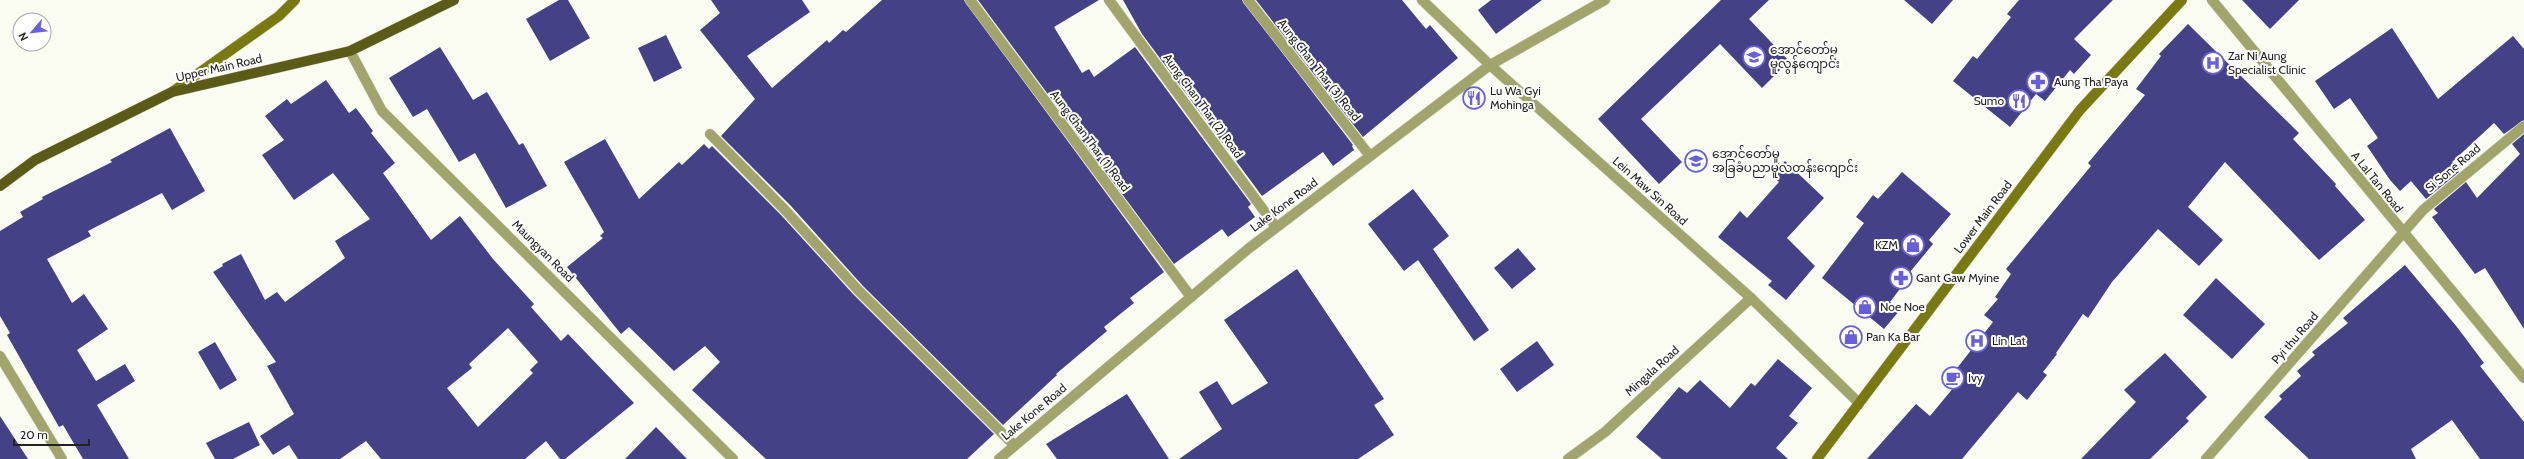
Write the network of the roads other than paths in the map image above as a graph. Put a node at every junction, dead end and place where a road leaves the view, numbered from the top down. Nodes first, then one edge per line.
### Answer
1 (295, 0) edge
2 (454, 0) edge
3 (970, 0) edge
4 (1109, 0) edge
5 (1248, 0) edge
6 (1422, 0) edge
7 (1605, 0) edge
8 (2182, 0) edge
9 (2212, 0) edge
10 (350, 51) junction
11 (1490, 65) junction
12 (172, 92) junction
13 (2524, 126) edge
14 (710, 134) dead end
15 (1370, 156) junction
16 (0, 186) edge
17 (1276, 227) junction
18 (2403, 234) junction
19 (1191, 297) junction
20 (1751, 298) junction
21 (0, 356) edge
22 (2524, 378) edge
23 (1859, 403) junction
24 (1014, 445) junction
25 (62, 459) edge
26 (733, 459) edge
27 (999, 459) edge
28 (1568, 459) edge
29 (1817, 459) edge
30 (2206, 459) edge

1 - 12 main road
2 - 10 main road, Upper Main Road
3 - 19 street, Aung Chan Thar (1) Road
4 - 17 street, Aung Chan Thar (2) Road
5 - 15 street, Aung Chan Thar (3) Road
6 - 11 street, Lein Maw Sin Road
7 - 11 street, Lake Kone Road
8 - 23 main road, Lower Main Road
9 - 18 street, A Lal Tan Road
10 - 12 main road, Upper Main Road
10 - 26 street, Maungyan Road
11 - 15 street, Lake Kone Road
11 - 20 street, Lein Maw Sin Road
12 - 16 main road, Upper Main Road
13 - 18 street, Si Sone Road
14 - 24 street
15 - 17 street, Lake Kone Road
17 - 19 street, Lake Kone Road
18 - 22 street, A Lal Tan Road
18 - 30 street, Pyi thu Road
19 - 24 street, Lake Kone Road
20 - 23 street, Lein Maw Sin Road
20 - 28 street, Mingala Road
21 - 25 street
23 - 29 main road, Lower Main Road
24 - 27 street, Lake Kone Road

